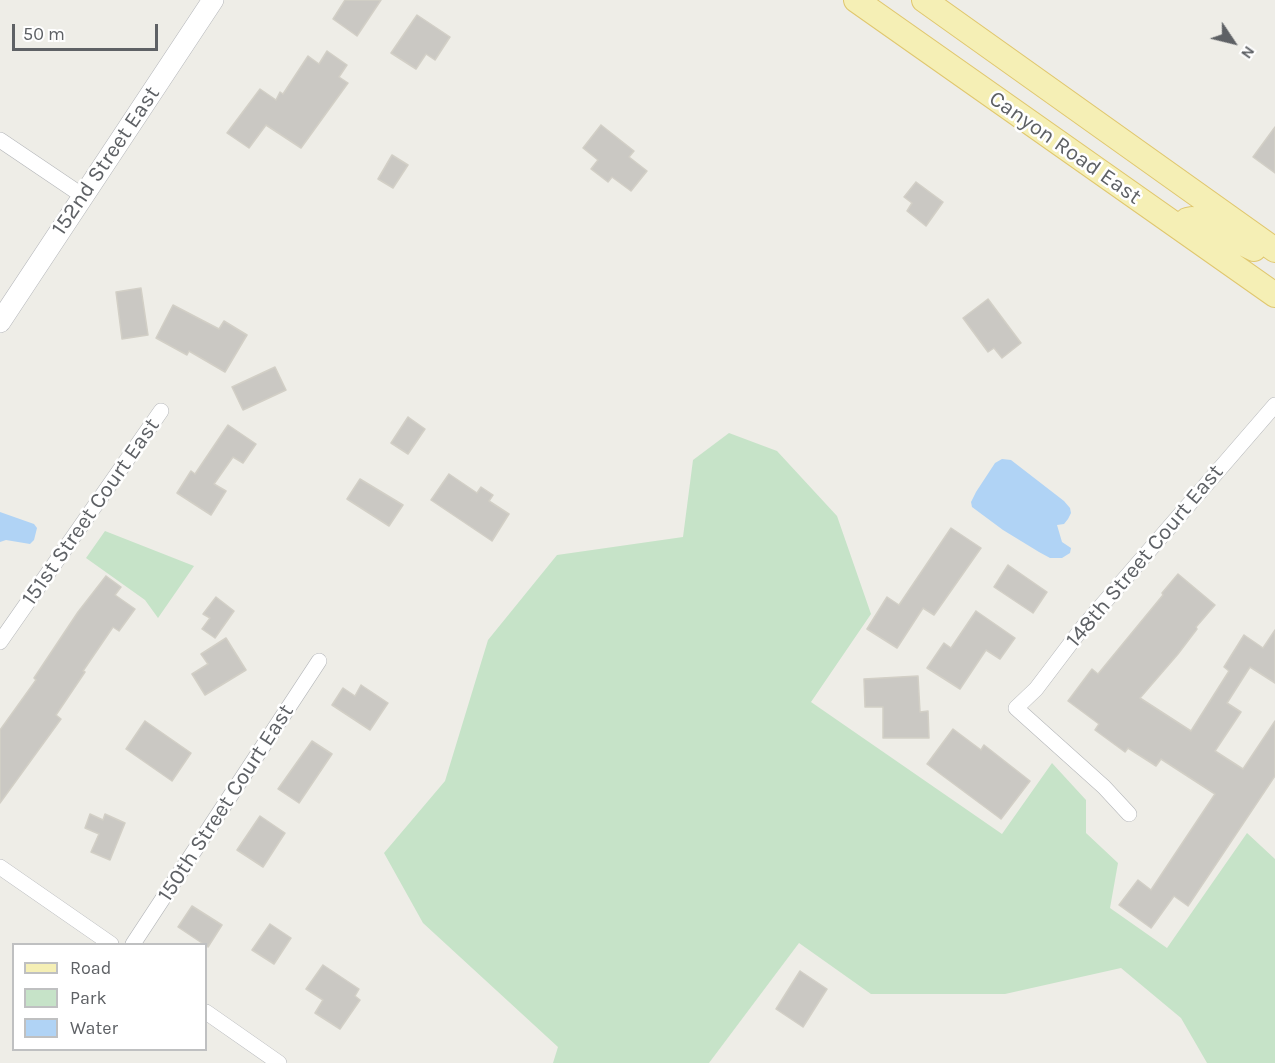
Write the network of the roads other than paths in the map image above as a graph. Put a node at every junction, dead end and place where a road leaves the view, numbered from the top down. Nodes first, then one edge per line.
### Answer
1 (213, 0) edge
2 (856, 0) edge
3 (924, 0) edge
4 (0, 140) edge
5 (83, 196) junction
6 (1180, 228) junction
7 (1275, 250) edge
8 (1275, 259) edge
9 (1275, 295) edge
10 (0, 322) edge
11 (1275, 405) edge
12 (161, 411) dead end
13 (0, 642) edge
14 (319, 661) dead end
15 (1129, 814) dead end
16 (0, 867) edge
17 (108, 943) edge
18 (133, 943) edge
19 (207, 1013) edge
20 (279, 1063) edge

1 - 5 street, 152nd Street East
2 - 6 main road, Canyon Road East
3 - 7 main road, Canyon Road East
4 - 5 street
5 - 10 street, 152nd Street East
6 - 8 main road
6 - 9 main road, Canyon Road East
11 - 15 street, 148th Street Court East
12 - 13 street, 151st Street Court East
14 - 18 street, 150th Street Court East
16 - 17 street
19 - 20 street

